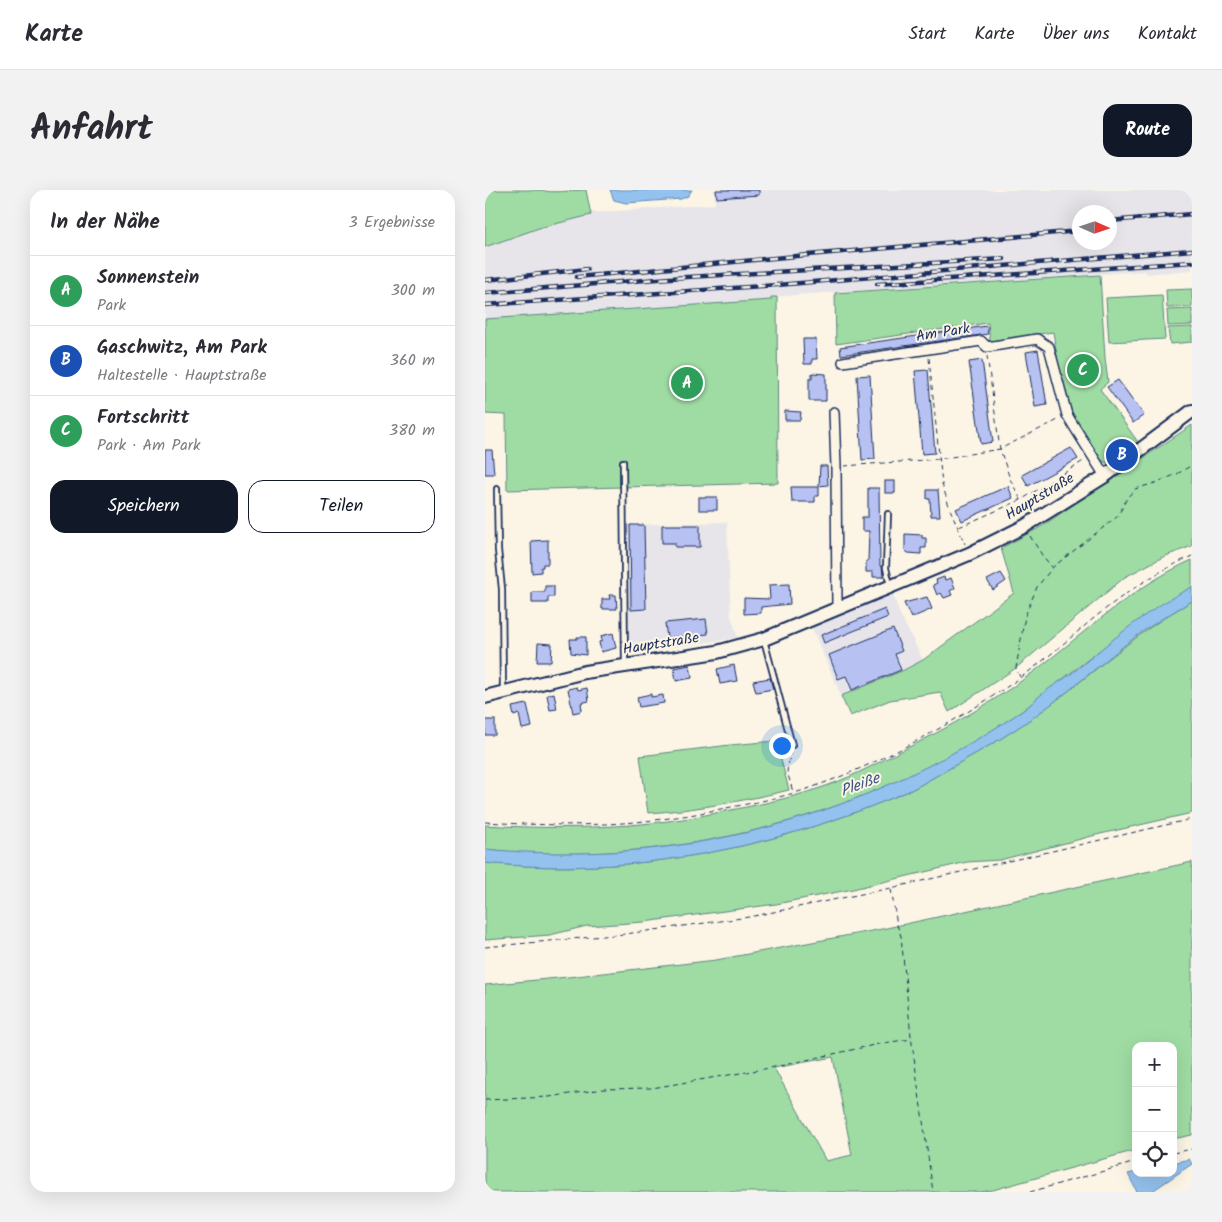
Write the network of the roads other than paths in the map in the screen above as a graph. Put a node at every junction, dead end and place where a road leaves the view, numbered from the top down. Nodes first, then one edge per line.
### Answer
1 (843, 362) dead end
2 (834, 412) dead end
3 (1192, 412) edge
4 (623, 462) dead end
5 (1105, 476) junction
6 (497, 488) dead end
7 (888, 514) dead end
8 (891, 586) junction
9 (837, 608) junction
10 (764, 639) junction
11 (625, 666) junction
12 (503, 692) junction
13 (485, 697) edge
14 (792, 745) road end

1 - 5 street, Am Park
2 - 9 street
3 - 5 main road, Hauptstraße
4 - 11 lane
5 - 8 main road, Hauptstraße
6 - 12 lane
7 - 8 lane
8 - 9 main road, Hauptstraße
9 - 10 main road, Hauptstraße
10 - 11 main road, Hauptstraße
10 - 14 lane
11 - 12 main road, Hauptstraße
12 - 13 main road, Hauptstraße

